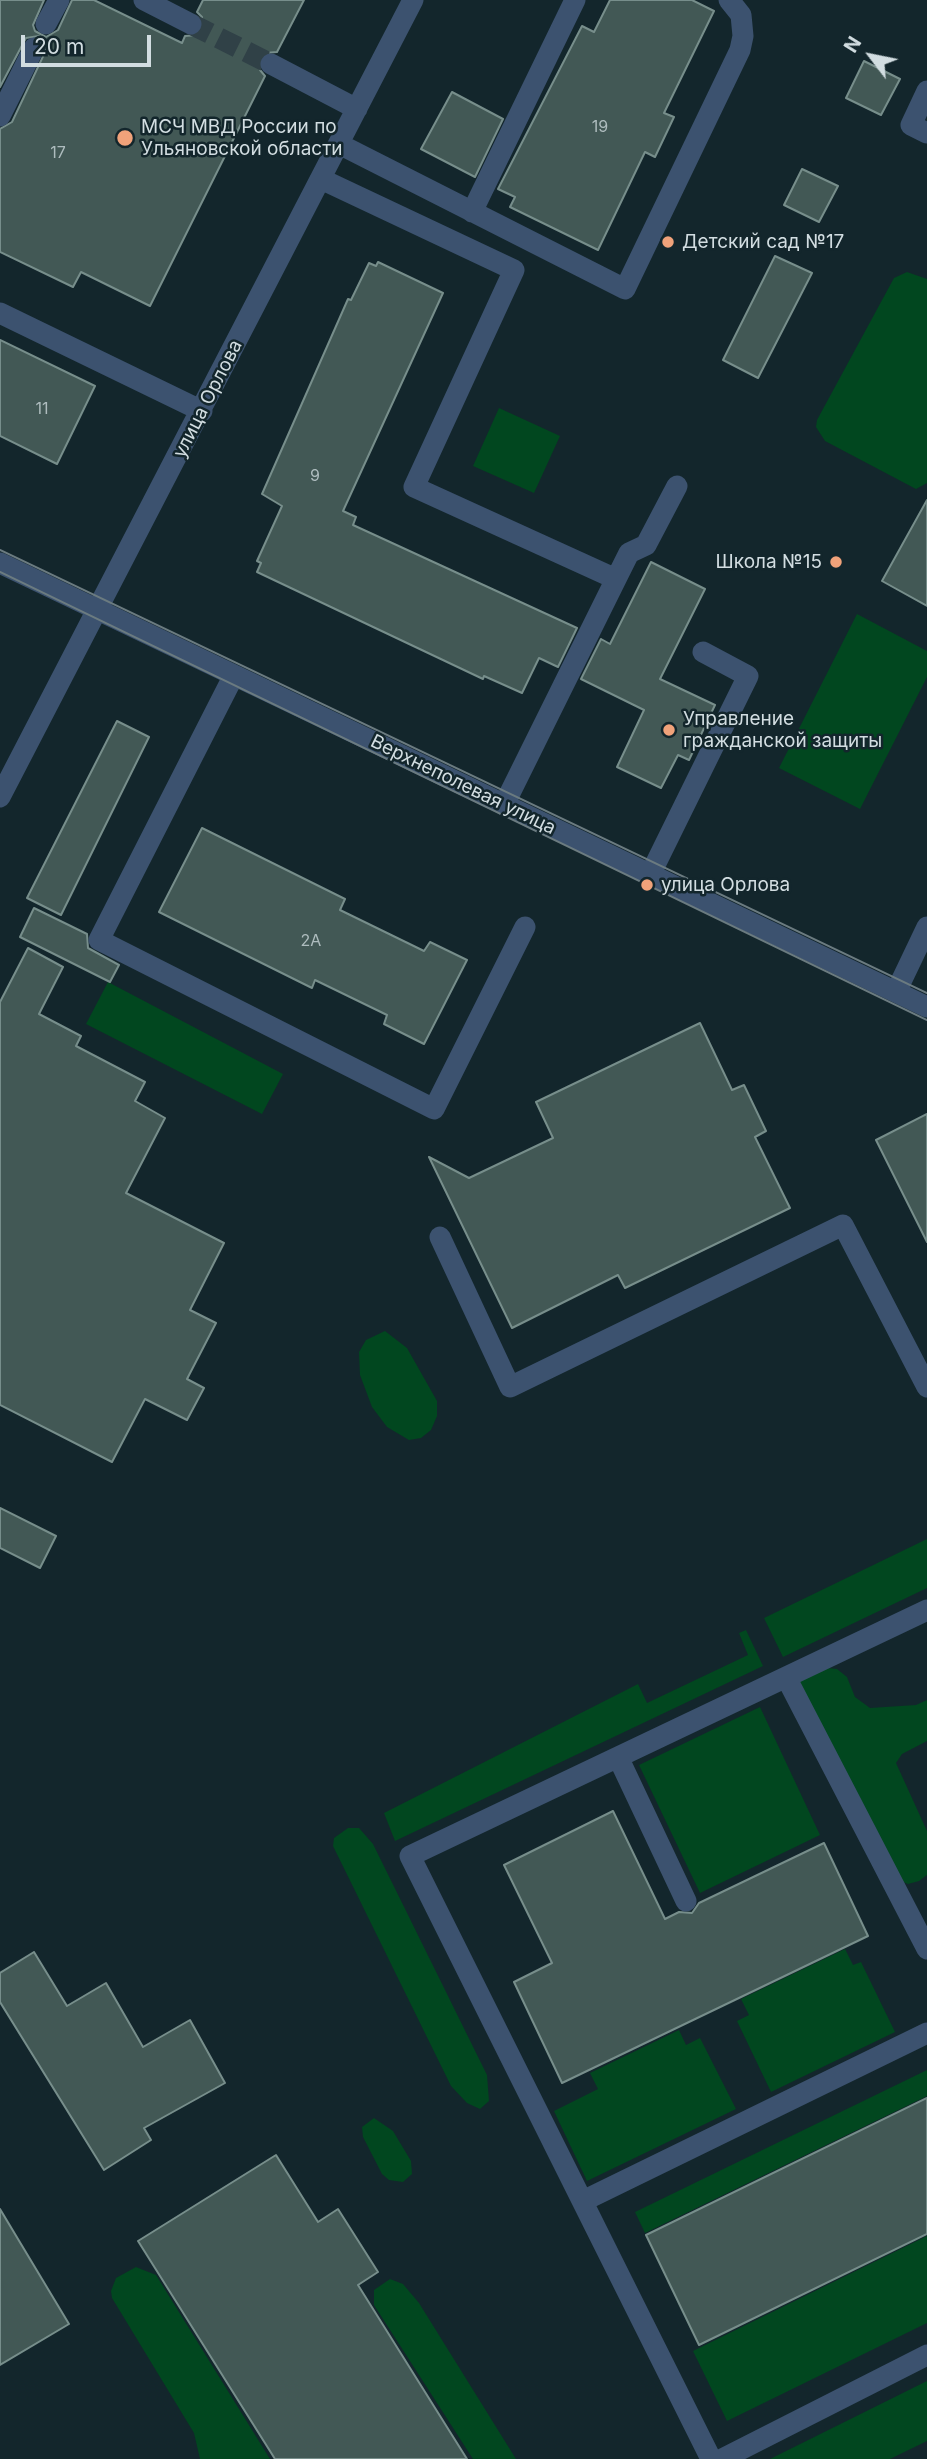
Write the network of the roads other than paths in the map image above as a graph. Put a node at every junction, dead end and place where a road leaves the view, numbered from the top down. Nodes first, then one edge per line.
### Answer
1 (59, 0) edge
2 (144, 0) edge
3 (413, 0) edge
4 (575, 0) edge
5 (729, 0) edge
6 (46, 24) dead end
7 (191, 24) tunnel mouth
8 (34, 48) dead end
9 (271, 64) tunnel mouth
10 (927, 91) edge
11 (357, 109) junction
12 (0, 116) edge
13 (927, 133) edge
14 (339, 144) junction
15 (321, 179) junction
16 (472, 212) junction
17 (0, 313) edge
18 (202, 411) junction
19 (677, 486) dead end
20 (0, 563) edge
21 (616, 579) junction
22 (99, 610) junction
23 (703, 652) dead end
24 (234, 675) junction
25 (0, 796) edge
26 (504, 805) junction
27 (650, 874) junction
28 (525, 927) dead end
29 (927, 927) edge
30 (895, 992) junction
31 (927, 1007) edge
32 (440, 1237) dead end
33 (927, 1387) edge
34 (927, 1610) edge
35 (786, 1677) junction
36 (618, 1757) junction
37 (686, 1901) dead end
38 (927, 1949) edge
39 (927, 2033) edge
40 (583, 2201) junction
41 (927, 2355) edge
42 (711, 2459) edge
43 (722, 2459) edge

1 - 6 street
2 - 7 street
3 - 11 street, улица Орлова
4 - 16 street
5 - 16 street
8 - 12 street
9 - 11 street
10 - 13 street
11 - 14 street, улица Орлова
14 - 15 street, улица Орлова
14 - 16 street
15 - 18 street, улица Орлова
15 - 21 street
17 - 18 street
18 - 22 street, улица Орлова
19 - 21 street
20 - 22 street, Верхнеполевая улица
21 - 26 street
22 - 24 street, Верхнеполевая улица
22 - 25 street, улица Орлова
23 - 27 street
24 - 26 street, Верхнеполевая улица
24 - 28 street
26 - 27 street, Верхнеполевая улица
27 - 30 street, Верхнеполевая улица
29 - 30 street
30 - 31 street, Верхнеполевая улица
32 - 33 street
34 - 35 street
35 - 36 street
35 - 38 street
36 - 37 street
36 - 40 street
39 - 40 street
40 - 42 street
41 - 43 street

